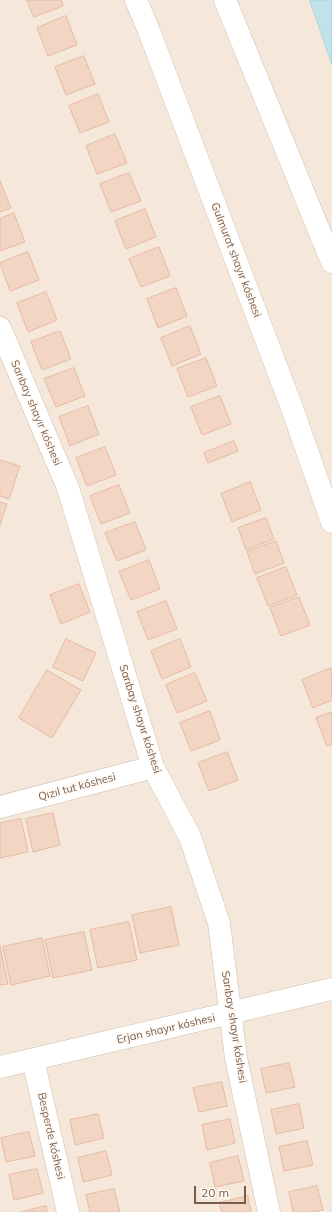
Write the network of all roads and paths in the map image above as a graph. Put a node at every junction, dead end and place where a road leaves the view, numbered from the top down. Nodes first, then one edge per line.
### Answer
1 (136, 0) edge
2 (225, 0) edge
3 (332, 262) edge
4 (2, 340) edge
5 (332, 522) edge
6 (153, 767) junction
7 (0, 807) edge
8 (332, 989) edge
9 (231, 1014) junction
10 (33, 1060) junction
11 (0, 1067) edge
12 (68, 1212) edge
13 (269, 1212) edge

1 - 5 street, Gulmurat shayır kóshesi
2 - 3 street
4 - 6 street, Sarıbay shayır kóshesi
6 - 7 street, Qızıl tut kóshesi
6 - 9 street, Sarıbay shayır kóshesi
8 - 9 street, Erjan shayır kóshesi
9 - 10 street, Erjan shayır kóshesi
9 - 13 street, Sarıbay shayır kóshesi
10 - 11 street, Erjan shayır kóshesi
10 - 12 street, Besperde kóshesi

